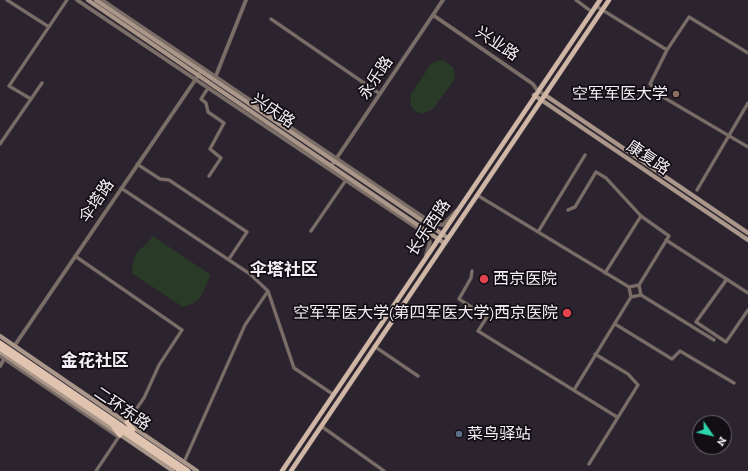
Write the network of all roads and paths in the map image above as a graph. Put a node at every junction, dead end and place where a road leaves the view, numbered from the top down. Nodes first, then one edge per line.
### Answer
1 (7, 0) edge
2 (67, 0) edge
3 (77, 0) edge
4 (88, 0) edge
5 (96, 0) edge
6 (102, 0) edge
7 (246, 0) edge
8 (443, 0) edge
9 (576, 0) edge
10 (600, 0) edge
11 (609, 0) edge
12 (596, 6) junction
13 (602, 11) junction
14 (592, 12) junction
15 (433, 15) junction
16 (271, 19) dead end
17 (49, 27) junction
18 (667, 50) junction
19 (748, 54) edge
20 (200, 73) junction
21 (195, 79) junction
22 (215, 79) junction
23 (42, 83) dead end
24 (208, 88) junction
25 (536, 93) junction
26 (380, 94) junction
27 (545, 95) junction
28 (31, 99) junction
29 (541, 100) junction
30 (748, 103) edge
31 (729, 135) junction
32 (0, 144) edge
33 (748, 147) edge
34 (585, 155) dead end
35 (137, 164) junction
36 (333, 164) junction
37 (209, 176) dead end
38 (346, 180) junction
39 (121, 188) junction
40 (696, 190) dead end
41 (477, 195) junction
42 (459, 208) junction
43 (568, 210) dead end
44 (420, 216) junction
45 (641, 216) junction
46 (426, 223) junction
47 (311, 230) dead end
48 (538, 232) junction
49 (748, 233) edge
50 (441, 234) junction
51 (438, 238) junction
52 (448, 238) junction
53 (666, 240) junction
54 (748, 240) edge
55 (444, 243) junction
56 (76, 256) junction
57 (424, 258) junction
58 (229, 259) junction
59 (472, 271) dead end
60 (605, 273) junction
61 (727, 279) junction
62 (639, 285) junction
63 (630, 287) junction
64 (268, 291) junction
65 (748, 293) edge
66 (641, 295) junction
67 (631, 297) junction
68 (748, 310) edge
69 (615, 324) junction
70 (0, 336) edge
71 (714, 340) dead end
72 (0, 343) edge
73 (15, 345) junction
74 (374, 346) junction
75 (0, 348) edge
76 (595, 354) junction
77 (2, 355) edge
78 (0, 366) edge
79 (418, 376) dead end
80 (734, 383) dead end
81 (574, 390) junction
82 (334, 395) junction
83 (617, 417) junction
84 (127, 422) junction
85 (111, 423) junction
86 (321, 426) junction
87 (120, 435) junction
88 (135, 436) junction
89 (184, 462) junction
90 (589, 464) dead end
91 (96, 471) edge
92 (174, 471) edge
93 (180, 471) edge
94 (188, 471) edge
95 (197, 471) edge
96 (282, 471) edge
97 (291, 471) edge
98 (384, 471) edge

1 - 17 street
2 - 17 street
3 - 21 street
4 - 20 main road, 兴庆路
5 - 20 main road, 兴庆路
6 - 22 street
7 - 22 street
8 - 15 street, 永乐路
9 - 14 street
10 - 12 main road, 长乐西路
11 - 13 main road, 长乐西路
12 - 13 street
12 - 14 main road, 长乐西路
13 - 18 street
13 - 27 main road, 长乐西路
14 - 25 main road, 长乐西路
15 - 25 street, 兴业路
15 - 26 street, 永乐路
16 - 26 street
17 - 28 street
18 - 19 street
18 - 31 street
20 - 21 street, 伞塔路
20 - 22 main road, 兴庆路
20 - 36 main road, 兴庆路
21 - 24 street
21 - 35 street, 伞塔路
22 - 36 main road, 兴庆路
23 - 28 street
24 - 36 street
24 - 37 street
25 - 27 street, 兴业路
25 - 29 main road, 康复路
25 - 42 main road, 长乐西路
26 - 36 street, 永乐路
27 - 29 main road, 长乐西路
27 - 49 main road, 康复路
28 - 32 street
29 - 41 main road, 长乐西路
29 - 54 main road, 康复路
30 - 31 street
31 - 33 street
31 - 40 street
34 - 48 street
35 - 39 street, 伞塔路
35 - 58 street
36 - 38 street
36 - 44 street
36 - 46 main road, 兴庆路
36 - 51 main road, 兴庆路
38 - 47 street
38 - 57 street
39 - 56 street, 伞塔路
39 - 58 street
41 - 48 street
41 - 52 main road, 长乐西路
42 - 44 street
42 - 50 main road, 长乐西路
43 - 45 street
44 - 46 main road
45 - 53 street
45 - 60 street
46 - 50 main road, 兴庆路
48 - 60 street
50 - 51 main road, 长乐西路
50 - 52 main road, 兴庆路
51 - 55 main road, 兴庆路
51 - 57 main road, 长乐西路
52 - 55 main road, 长乐西路
53 - 61 street
53 - 62 street
55 - 74 main road, 长乐西路
56 - 73 street, 伞塔路
56 - 84 street
57 - 82 main road, 长乐西路
58 - 64 street
59 - 81 street
60 - 63 street
61 - 65 street
61 - 68 street
62 - 63 street
62 - 66 street
63 - 67 street
64 - 82 street
64 - 89 street
66 - 67 street
66 - 71 street
67 - 69 street
69 - 76 street
69 - 80 street
70 - 73 main road
72 - 88 highway, 二环东路
73 - 84 main road
74 - 79 street
74 - 86 main road, 长乐西路
75 - 85 highway, 二环东路
76 - 81 street
76 - 83 street
77 - 78 street
77 - 87 main road
81 - 83 street
82 - 96 main road, 长乐西路
83 - 90 street
84 - 88 highway
84 - 89 main road
85 - 87 highway
85 - 88 highway, 二环东路
86 - 97 main road, 长乐西路
86 - 98 street
87 - 91 street
87 - 92 main road
88 - 93 highway, 二环东路
88 - 94 highway, 二环东路
89 - 95 main road

